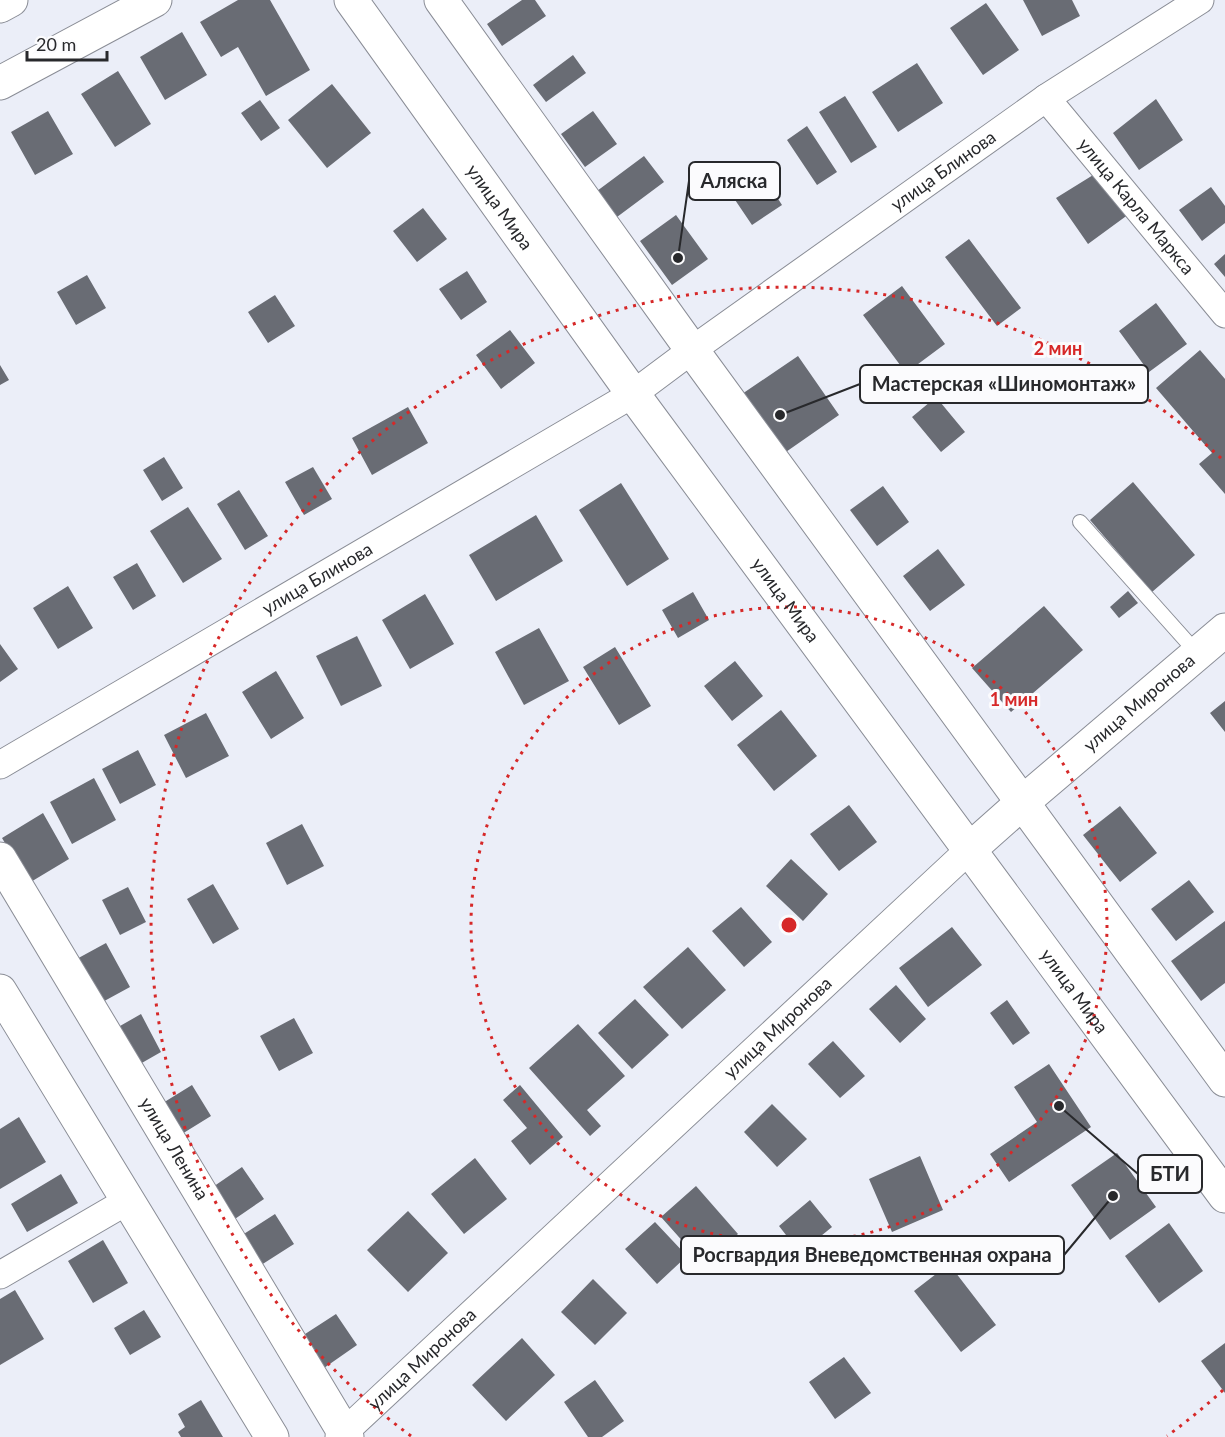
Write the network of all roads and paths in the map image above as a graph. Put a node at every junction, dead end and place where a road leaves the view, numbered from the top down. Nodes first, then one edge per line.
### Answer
1 (11, 0) edge
2 (155, 0) edge
3 (351, 0) edge
4 (441, 0) edge
5 (1200, 0) edge
6 (0, 6) edge
7 (0, 83) edge
8 (1046, 98) junction
9 (1225, 314) edge
10 (692, 350) junction
11 (633, 394) junction
12 (1080, 522) dead end
13 (1225, 630) edge
14 (1197, 653) junction
15 (0, 765) edge
16 (1023, 802) junction
17 (969, 850) junction
18 (0, 860) edge
19 (0, 991) edge
20 (1225, 1080) edge
21 (1225, 1196) edge
22 (129, 1200) junction
23 (0, 1275) edge
24 (343, 1436) edge
25 (272, 1437) edge

1 - 6 street
2 - 7 street
3 - 11 street, улица Мира
4 - 10 street
5 - 8 street, улица Блинова
8 - 9 street, улица Карла Маркса
8 - 10 street, улица Блинова
10 - 11 street, улица Блинова
10 - 16 street
11 - 15 street, улица Блинова
11 - 17 street, улица Мира
12 - 14 lane
13 - 14 street, улица Миронова
14 - 16 street, улица Миронова
16 - 17 street, улица Миронова
16 - 20 street
17 - 21 street, улица Мира
17 - 24 street, улица Миронова
18 - 24 street, улица Ленина
19 - 22 street
22 - 23 street
22 - 25 street

